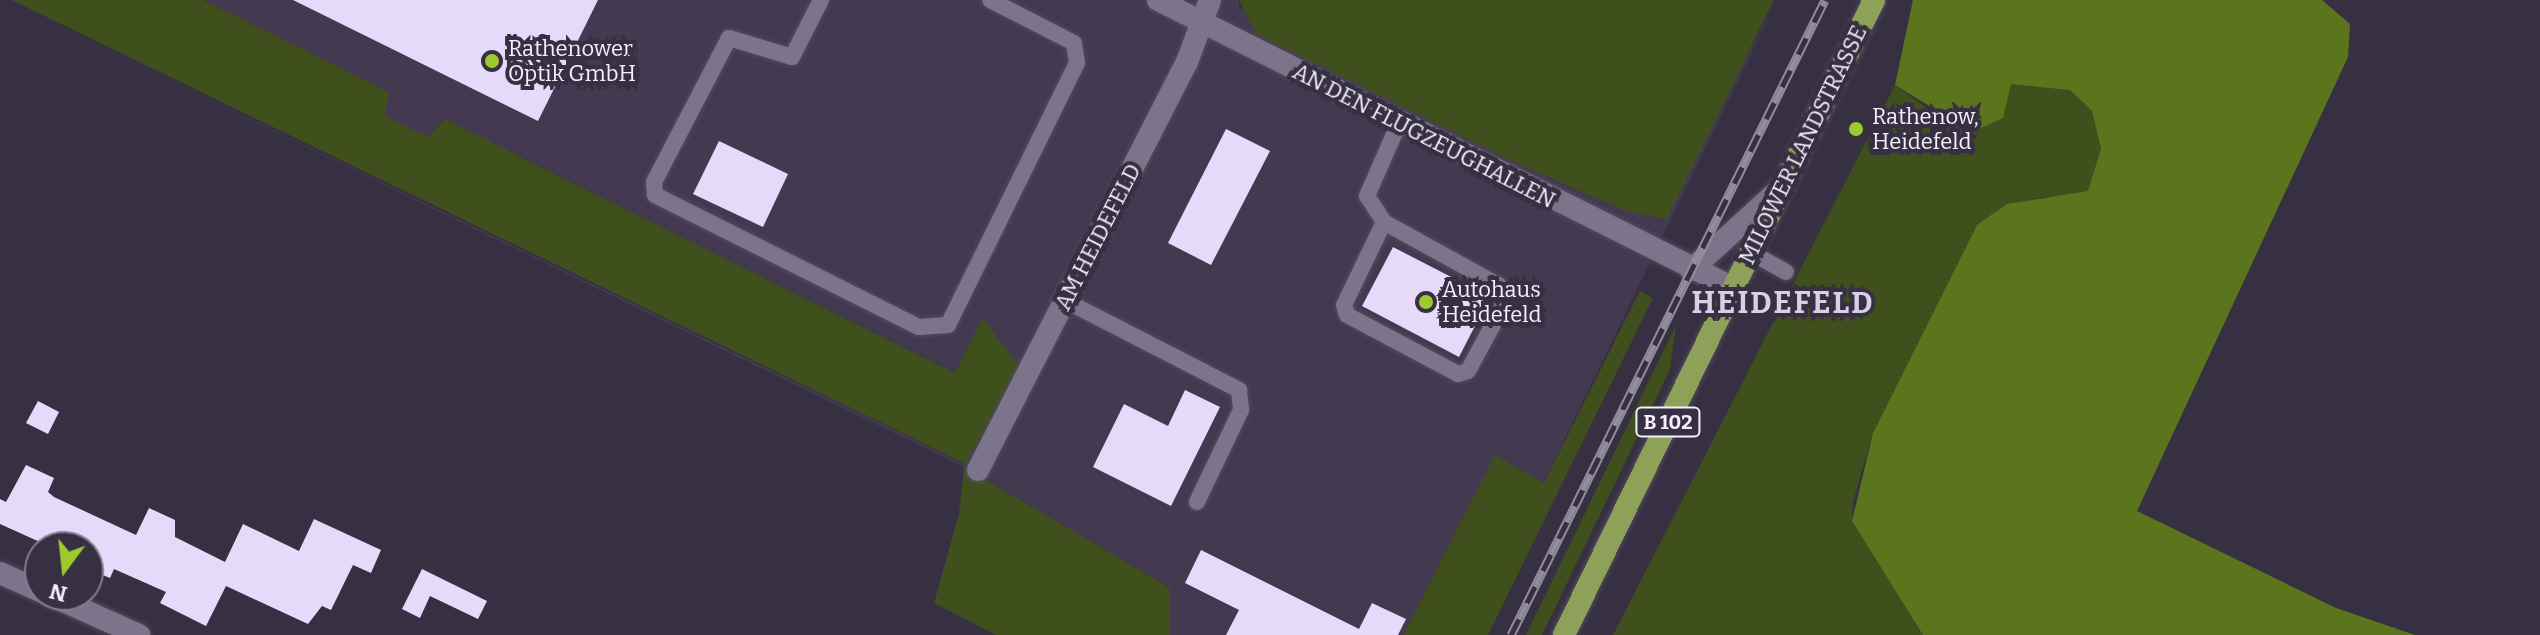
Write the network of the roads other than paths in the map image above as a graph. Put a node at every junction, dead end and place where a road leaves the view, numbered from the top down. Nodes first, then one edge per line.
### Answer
1 (821, 0) edge
2 (990, 0) edge
3 (1158, 0) edge
4 (1210, 0) edge
5 (1874, 0) edge
6 (1204, 23) junction
7 (1399, 123) junction
8 (1782, 187) junction
9 (1384, 222) junction
10 (1750, 252) junction
11 (1691, 270) junction
12 (1786, 272) dead end
13 (1733, 288) junction
14 (1066, 301) junction
15 (978, 470) dead end
16 (1197, 502) dead end
17 (0, 573) edge
18 (24, 584) edge
19 (86, 611) edge
20 (139, 635) edge
21 (1564, 635) edge

1 - 2 lane
3 - 6 street, AN DEN FLUGZEUGHALLEN
4 - 6 street, AM HEIDEFELD
5 - 8 main road, MILOWER LANDSTRASSE / B 102
6 - 7 street, AN DEN FLUGZEUGHALLEN
6 - 14 street, AM HEIDEFELD
7 - 9 lane
7 - 11 street, AN DEN FLUGZEUGHALLEN
8 - 10 main road, MILOWER LANDSTRASSE / B 102
8 - 11 street
9 - 9 lane
10 - 12 lane
10 - 13 main road, MILOWER LANDSTRASSE / B 102
11 - 13 street, AN DEN FLUGZEUGHALLEN
13 - 21 main road, MILOWER LANDSTRASSE / B 102
14 - 15 street, AM HEIDEFELD
14 - 16 lane
17 - 18 street
19 - 20 street

